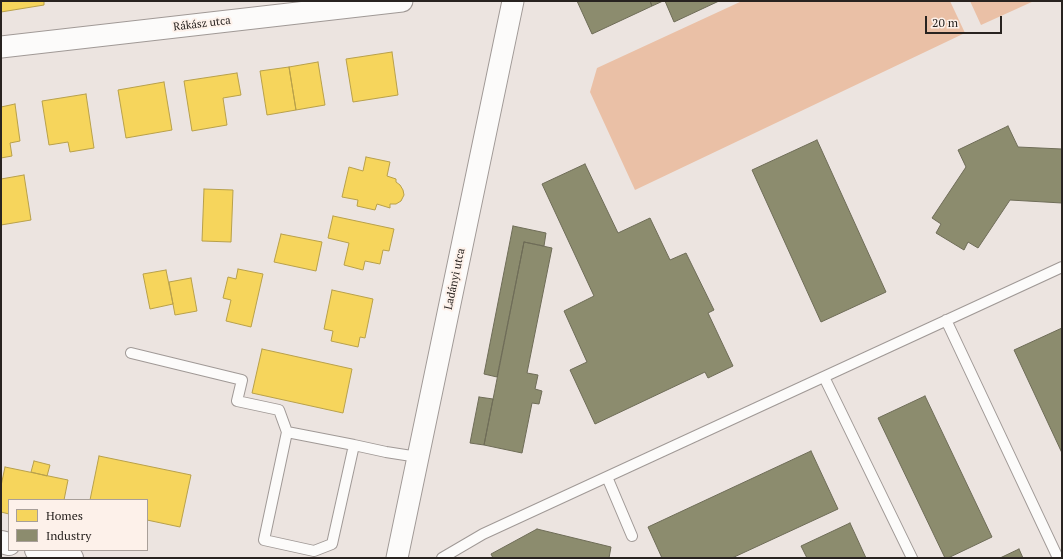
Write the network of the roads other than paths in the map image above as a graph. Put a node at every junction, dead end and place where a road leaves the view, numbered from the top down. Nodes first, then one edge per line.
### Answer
1 (402, 1) edge
2 (513, 1) edge
3 (1, 47) edge
4 (1062, 267) edge
5 (946, 320) junction
6 (131, 354) dead end
7 (824, 377) junction
8 (287, 432) junction
9 (354, 445) junction
10 (418, 457) junction
11 (607, 477) junction
12 (632, 536) dead end
13 (40, 551) edge
14 (454, 555) edge
15 (72, 558) edge
16 (397, 558) edge
17 (442, 558) edge
18 (912, 558) edge
19 (1058, 558) edge

1 - 3 street, Rákász utca
2 - 10 street, Ladányi utca
4 - 5 lane
5 - 7 lane
5 - 19 lane
6 - 8 lane
7 - 11 lane
7 - 18 lane
8 - 9 lane
8 - 9 lane
9 - 10 lane
10 - 16 street, Ladányi utca
11 - 12 lane
11 - 14 lane
13 - 15 main road
14 - 17 lane

